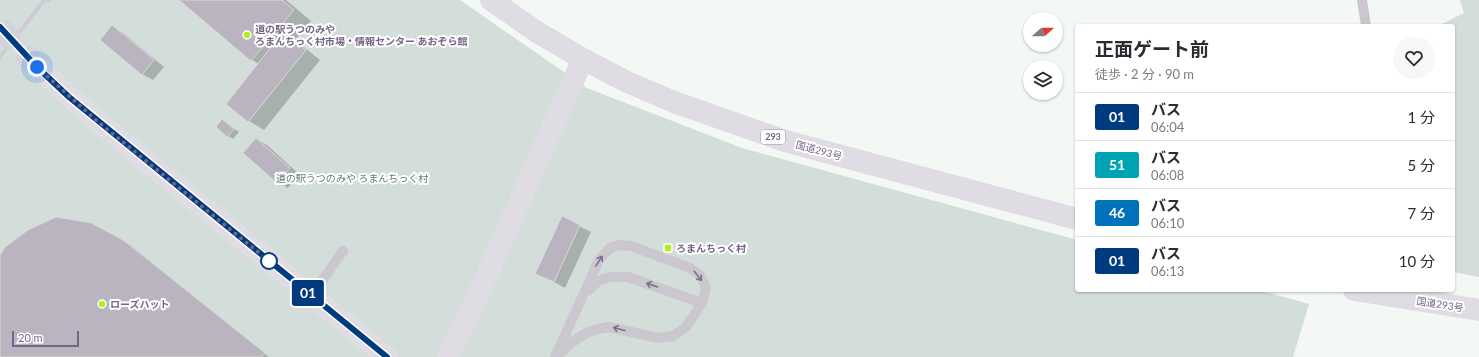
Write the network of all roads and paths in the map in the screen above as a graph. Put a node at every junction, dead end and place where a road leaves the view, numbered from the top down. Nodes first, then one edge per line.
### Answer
1 (491, 0) edge
2 (1362, 0) edge
3 (1366, 24) edge
4 (583, 59) junction
5 (37, 67) tunnel mouth
6 (1075, 218) edge
7 (343, 251) dead end
8 (1372, 292) edge
9 (312, 296) junction
10 (582, 296) junction
11 (702, 303) junction
12 (1479, 310) edge
13 (387, 357) edge
14 (448, 357) edge
15 (556, 357) edge

1 - 4 main road, 国道293号 / 293
2 - 3 lane
4 - 6 main road, 国道293号 / 293
4 - 14 main road
5 - 9 main road
7 - 9 lane
8 - 12 main road, 国道293号
9 - 13 main road
11 -> 10 lane
10 -> 11 lane
10 - 15 lane
11 -> 15 lane

